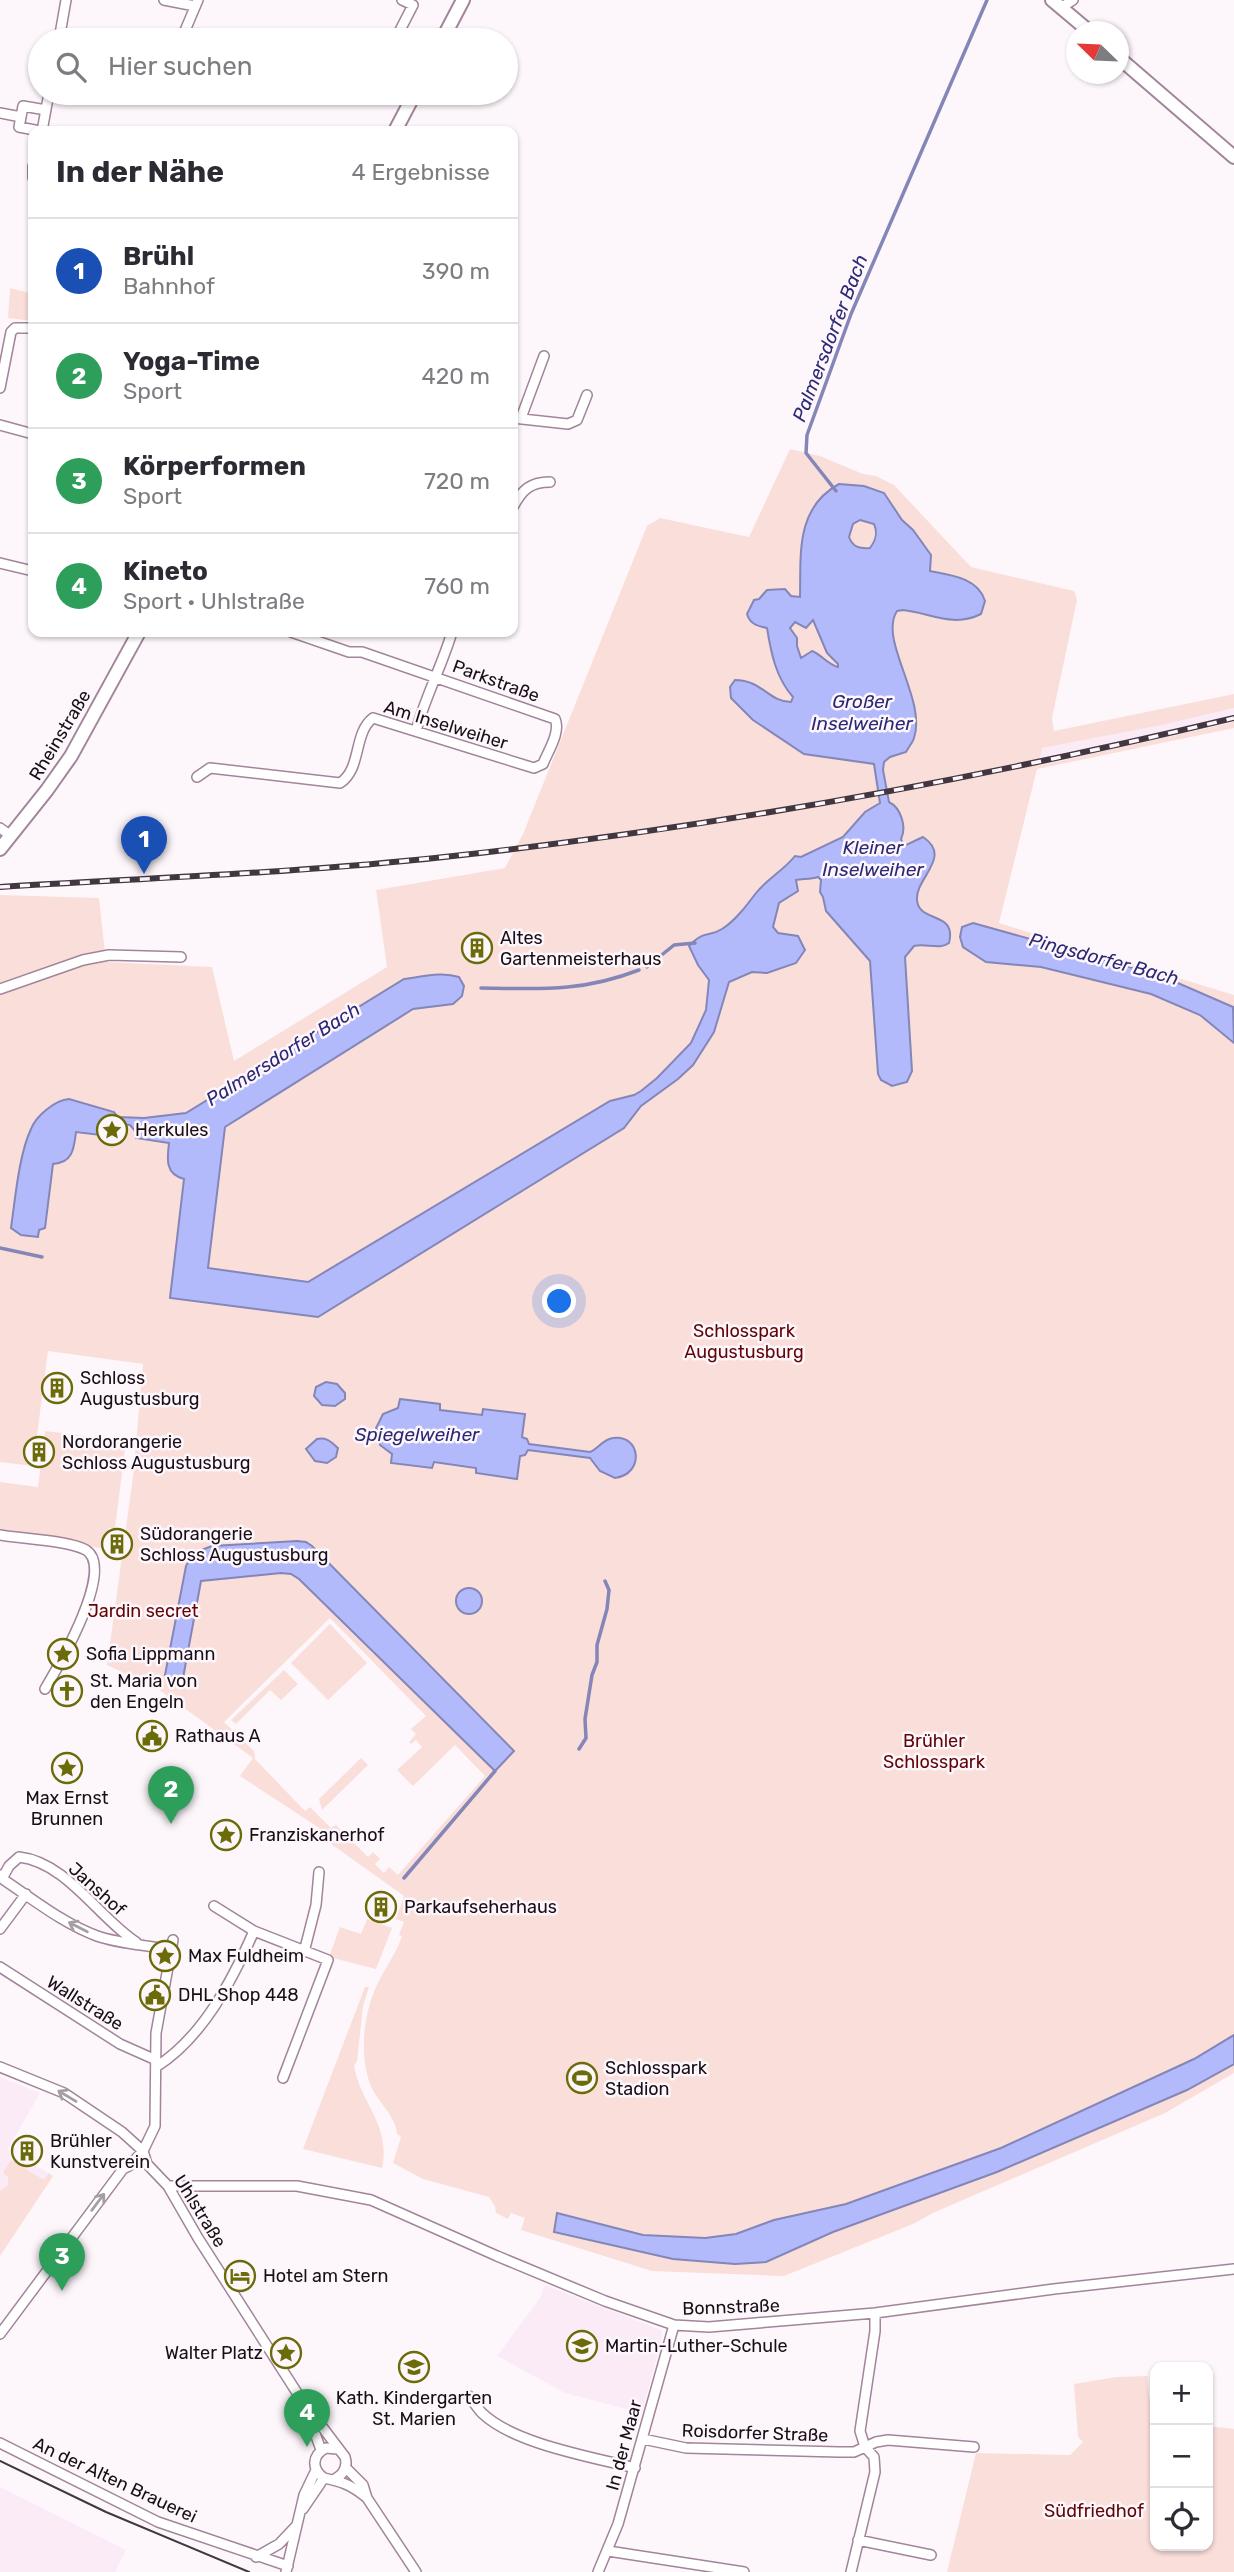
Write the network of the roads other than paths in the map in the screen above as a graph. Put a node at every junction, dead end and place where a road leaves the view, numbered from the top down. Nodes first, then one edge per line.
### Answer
1 (66, 0) edge
2 (164, 0) edge
3 (402, 0) edge
4 (463, 0) edge
5 (1062, 2) edge
6 (197, 3) edge
7 (1080, 21) edge
8 (61, 28) edge
9 (186, 28) edge
10 (402, 28) edge
11 (448, 28) edge
12 (1129, 66) edge
13 (47, 105) edge
14 (409, 105) edge
15 (46, 110) junction
16 (0, 113) edge
17 (22, 117) junction
18 (41, 126) edge
19 (398, 126) edge
20 (28, 129) edge
21 (1234, 157) edge
22 (28, 328) edge
23 (544, 356) dead end
24 (0, 388) edge
25 (587, 395) dead end
26 (518, 416) edge
27 (518, 418) edge
28 (0, 425) edge
29 (28, 433) edge
30 (550, 482) dead end
31 (518, 498) edge
32 (0, 563) edge
33 (28, 570) edge
34 (136, 637) edge
35 (306, 637) edge
36 (450, 637) edge
37 (436, 676) junction
38 (416, 731) junction
39 (550, 748) joint
40 (197, 777) dead end
41 (5, 832) edge
42 (0, 849) edge
43 (181, 957) dead end
44 (0, 989) edge
45 (0, 1535) edge
46 (45, 1689) dead end
47 (319, 1872) dead end
48 (1, 1876) edge
49 (26, 1894) junction
50 (214, 1906) dead end
51 (0, 1929) edge
52 (254, 1931) junction
53 (138, 1943) junction
54 (304, 1952) junction
55 (0, 1967) edge
56 (156, 2063) junction
57 (0, 2067) edge
58 (283, 2078) dead end
59 (143, 2151) junction
60 (168, 2186) junction
61 (1234, 2270) edge
62 (875, 2313) junction
63 (674, 2325) junction
64 (0, 2334) edge
65 (469, 2396) dead end
66 (301, 2399) junction
67 (643, 2439) junction
68 (0, 2443) edge
69 (865, 2447) junction
70 (974, 2447) dead end
71 (337, 2449) junction
72 (321, 2450) junction
73 (346, 2468) junction
74 (635, 2468) junction
75 (316, 2470) junction
76 (324, 2478) junction
77 (335, 2479) junction
78 (367, 2498) junction
79 (301, 2513) junction
80 (298, 2524) junction
81 (858, 2540) junction
82 (608, 2551) junction
83 (931, 2555) dead end
84 (256, 2557) junction
85 (287, 2569) edge
86 (416, 2572) edge
87 (598, 2572) edge
88 (744, 2572) edge
89 (851, 2572) edge

1 - 8 street
2 - 6 street
3 - 10 street
4 - 11 main road
5 - 7 main road
6 - 9 street
12 - 21 main road
13 - 15 street
14 - 19 main road
15 - 17 street
15 - 18 street
16 - 17 street
17 - 20 street
22 - 24 street
23 - 26 street
25 - 27 street
28 - 29 street
30 - 31 street
32 - 33 street
34 - 41 main road, Rheinstraße
35 - 37 street, Parkstraße
36 - 37 street, Parkstraße
37 - 38 street, Parkstraße
37 - 39 street, Parkstraße
38 - 39 street, Am Inselweiher
38 - 40 street, Am Inselweiher
41 - 42 main road, Rheinstraße
43 - 44 street
45 - 46 street
47 - 54 street
48 - 49 street, Janshof
48 - 53 street, Janshof
49 - 51 street
53 -> 49 street, Janshof
50 - 52 street
52 - 54 street
52 - 56 street
53 - 56 street, Janshof
54 - 58 street
55 - 56 street, Wallstraße
56 - 59 street
59 -> 57 street, Uhlstraße
59 - 60 street, Uhlstraße
64 -> 59 street
60 - 63 street, Bonnstraße
60 - 66 street, Uhlstraße
61 - 62 street, Bonnstraße
62 - 63 street, Bonnstraße
62 - 69 street
63 - 67 street, In der Maar
65 - 74 street
66 - 71 street, Uhlstraße
66 - 72 street, Uhlstraße
67 - 69 street, Roisdorfer Straße
67 - 74 street, In der Maar
68 - 84 street, An der Alten Brauerei
69 - 70 street, Roisdorfer Straße
69 - 81 street
71 - 72 street
71 - 73 street
72 - 75 street
73 - 77 street
73 - 78 street
74 - 82 street, In der Maar
75 - 76 street
75 - 79 street
76 - 77 street
76 - 79 street
77 - 78 street
78 - 86 street
79 - 80 street
80 - 84 street
80 - 85 street
81 - 83 street
81 - 89 street
82 - 87 street, In der Maar
82 - 88 street
84 - 85 street, An der Alten Brauerei

